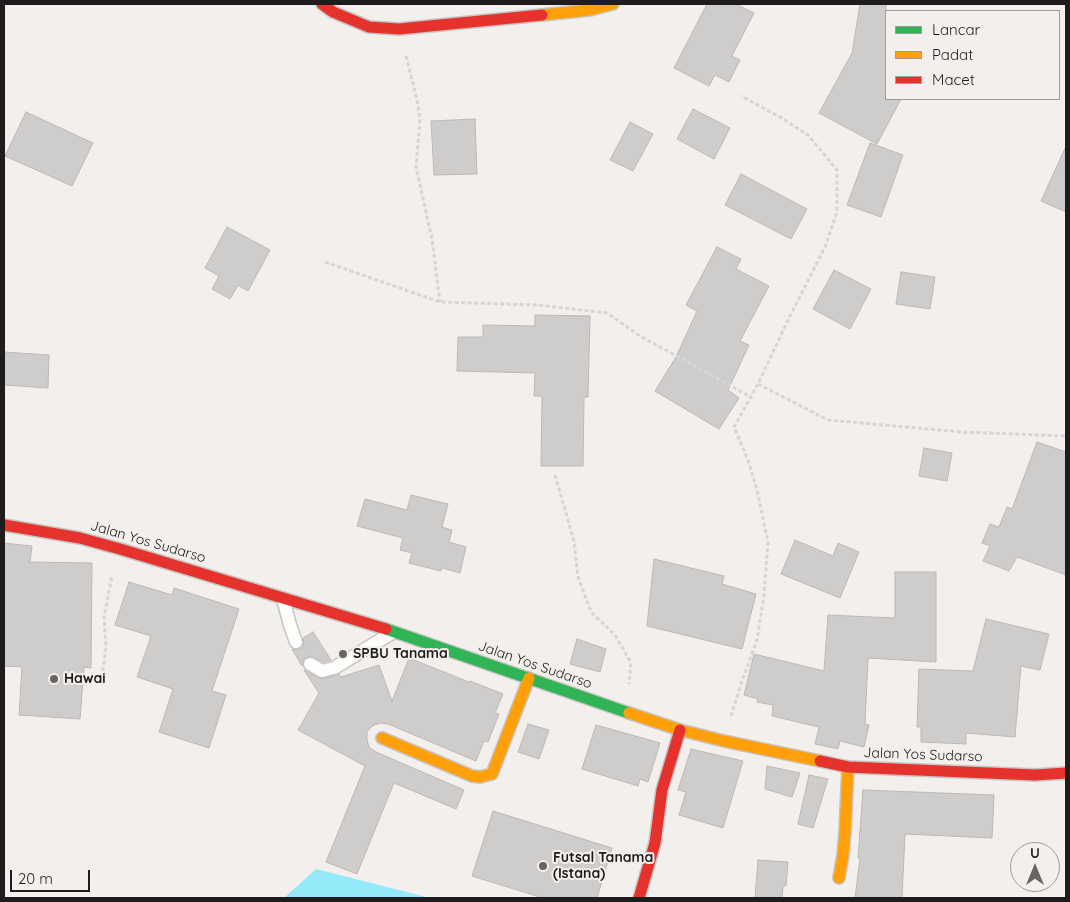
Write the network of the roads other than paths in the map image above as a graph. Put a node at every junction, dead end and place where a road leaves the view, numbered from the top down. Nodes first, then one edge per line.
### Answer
1 (322, 4) edge
2 (612, 4) edge
3 (4, 525) edge
4 (282, 598) junction
5 (394, 632) junction
6 (296, 642) dead end
7 (310, 664) dead end
8 (529, 678) junction
9 (680, 730) junction
10 (382, 738) dead end
11 (848, 767) junction
12 (1066, 773) edge
13 (839, 878) dead end
14 (639, 898) edge

1 - 2 main road
3 - 4 main road, Jalan Yos Sudarso
4 - 5 main road, Jalan Yos Sudarso
4 - 6 lane
5 - 7 lane
5 - 8 main road, Jalan Yos Sudarso
8 - 9 main road, Jalan Yos Sudarso
8 - 10 main road
9 - 11 main road, Jalan Yos Sudarso
9 - 14 main road
11 - 12 main road, Jalan Yos Sudarso
11 - 13 main road

